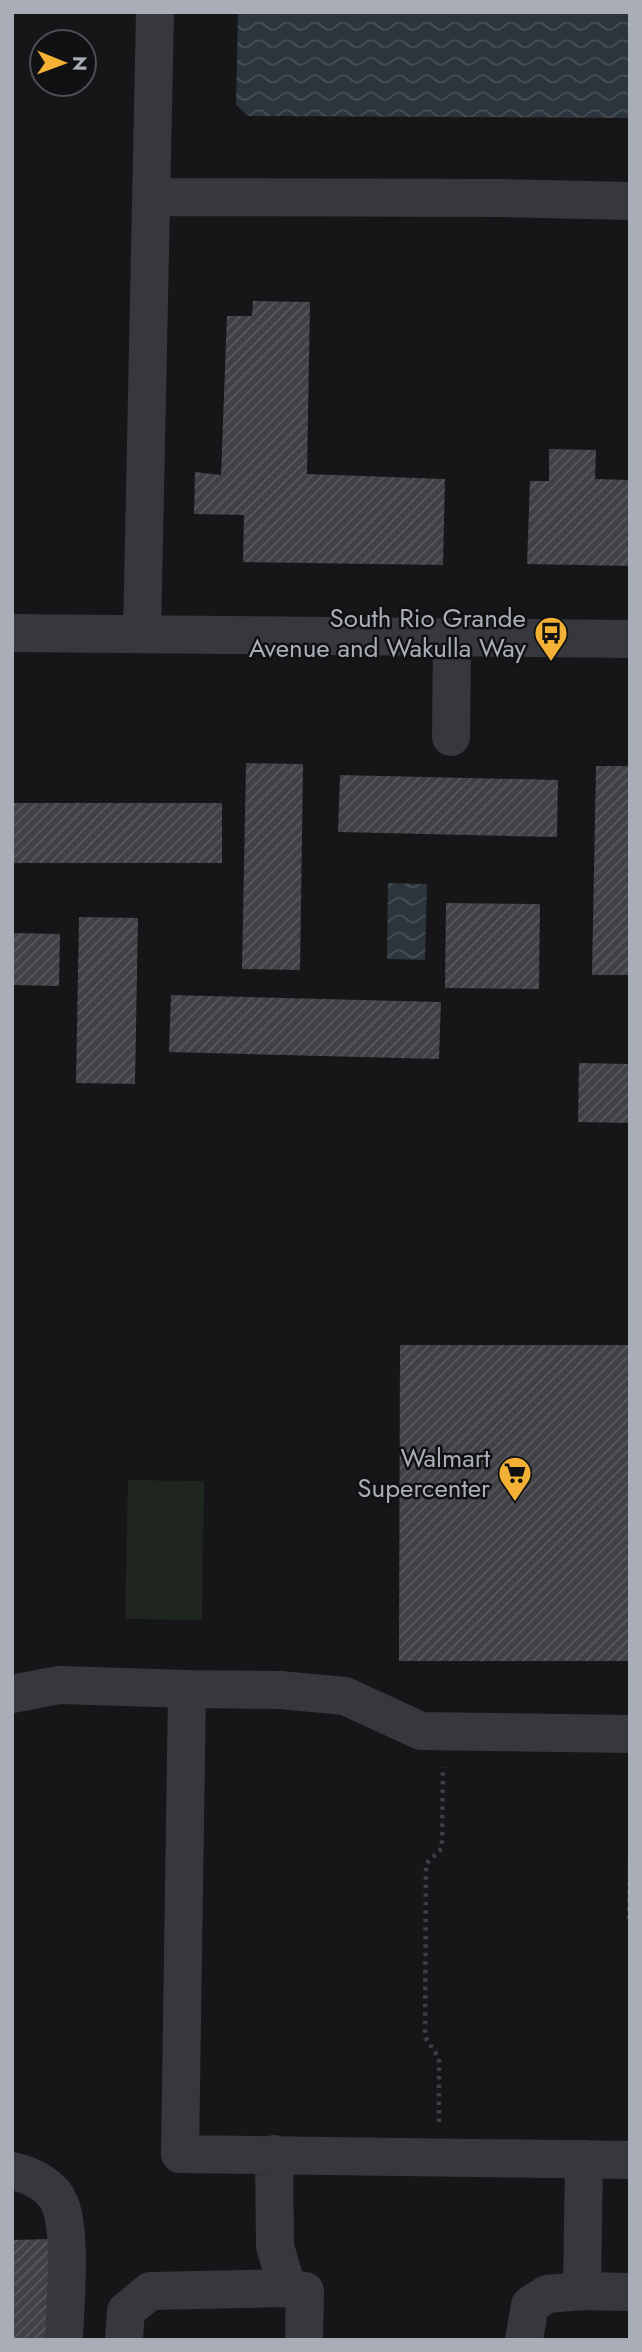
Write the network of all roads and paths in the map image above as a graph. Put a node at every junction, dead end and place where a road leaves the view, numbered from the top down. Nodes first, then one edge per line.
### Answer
1 (155, 12) edge
2 (152, 197) junction
3 (630, 201) edge
4 (12, 633) edge
5 (142, 634) junction
6 (452, 637) junction
7 (630, 639) edge
8 (451, 737) dead end
9 (187, 1689) junction
10 (12, 1694) edge
11 (630, 1734) edge
12 (443, 1759) dead end
13 (630, 1855) edge
14 (629, 1919) edge
15 (274, 2154) junction
16 (438, 2157) junction
17 (584, 2159) junction
18 (630, 2160) edge
19 (12, 2171) edge
20 (287, 2288) junction
21 (582, 2291) junction
22 (630, 2291) edge
23 (64, 2340) edge
24 (124, 2340) edge
25 (304, 2340) edge
26 (524, 2340) edge

1 - 2 street
2 - 3 street
2 - 5 street
4 - 5 street
5 - 6 street
6 - 7 street
6 - 8 street
9 - 10 street
9 - 11 street
9 - 15 street
12 - 16 path
13 - 14 path
15 - 16 street
15 - 20 street
16 - 17 street
17 - 18 street
17 - 21 street
19 - 23 street
20 - 24 street
20 - 25 street
21 - 22 street
21 - 26 street

